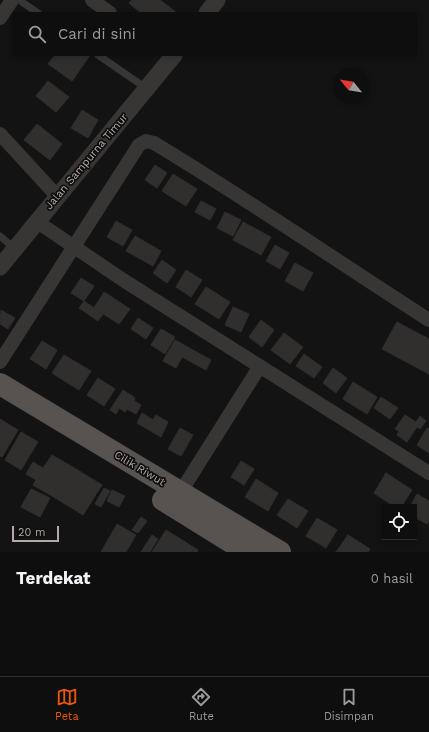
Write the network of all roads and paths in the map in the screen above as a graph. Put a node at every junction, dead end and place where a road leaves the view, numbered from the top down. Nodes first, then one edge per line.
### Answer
1 (92, 0) edge
2 (205, 0) edge
3 (217, 0) edge
4 (12, 1) edge
5 (36, 12) edge
6 (109, 12) edge
7 (204, 12) edge
8 (208, 12) edge
9 (0, 18) edge
10 (99, 56) edge
11 (171, 56) edge
12 (146, 88) junction
13 (0, 134) edge
14 (57, 196) junction
15 (36, 221) junction
16 (0, 236) edge
17 (74, 247) junction
18 (14, 248) junction
19 (0, 267) edge
20 (429, 320) edge
21 (0, 362) edge
22 (260, 366) junction
23 (0, 384) edge
24 (0, 400) edge
25 (121, 466) junction
26 (429, 473) edge
27 (180, 493) junction
28 (248, 552) edge
29 (280, 552) edge

1 - 6 street
2 - 7 street
3 - 8 street
4 - 5 lane
4 - 9 street
10 - 12 lane
11 - 12 street, Jalan Sampurna Timur
12 - 14 street, Jalan Sampurna Timur
13 - 14 street
14 - 15 street, Jalan Sampurna Timur
15 - 17 street
15 - 18 street, Jalan Sampurna Timur
16 - 18 lane
17 - 20 street
17 - 21 street
17 - 22 street
18 - 19 street, Jalan Sampurna Timur
22 - 26 street
22 - 27 street
23 - 25 main road, Cilik Riwut
24 - 25 main road, Cilik Riwut
25 - 27 main road, Cilik Riwut
25 - 28 main road, Cilik Riwut
27 - 29 main road, Cilik Riwut

